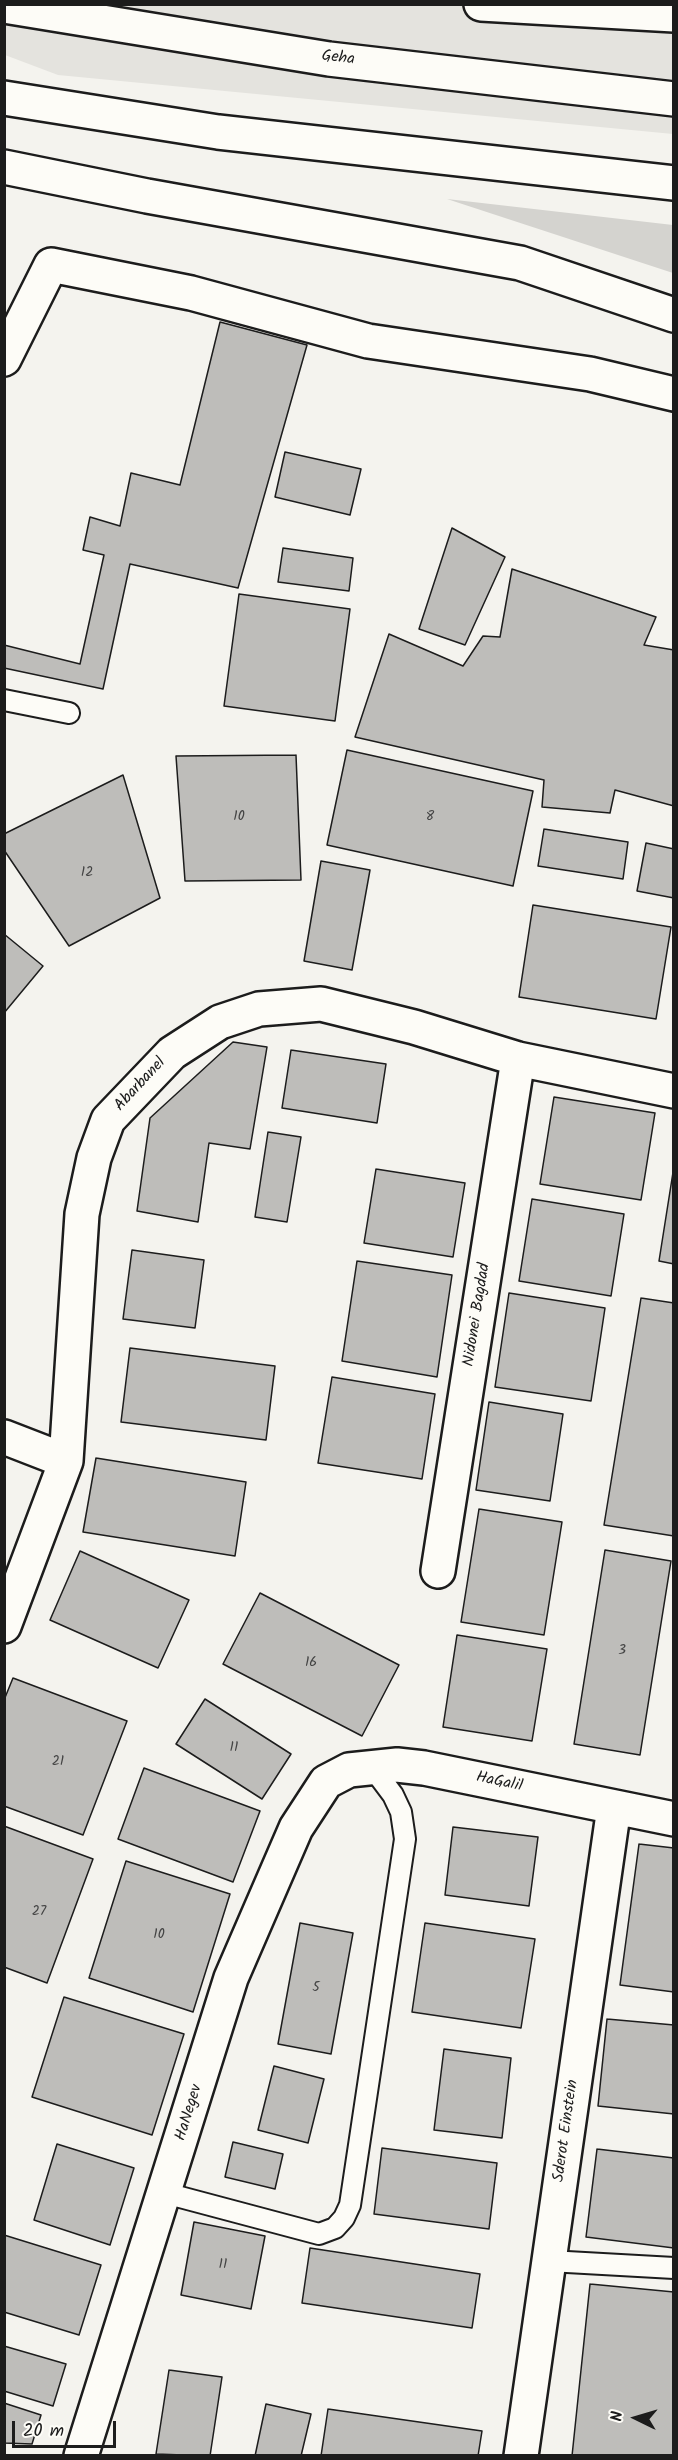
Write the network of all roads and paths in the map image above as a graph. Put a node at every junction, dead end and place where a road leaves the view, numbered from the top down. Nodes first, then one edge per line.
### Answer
1 (481, 4) edge
2 (4, 6) edge
3 (674, 15) edge
4 (4, 98) edge
5 (674, 99) edge
6 (4, 167) edge
7 (674, 183) edge
8 (674, 315) edge
9 (4, 359) edge
10 (674, 394) edge
11 (4, 700) edge
12 (69, 713) dead end
13 (518, 1059) junction
14 (674, 1090) edge
15 (4, 1437) edge
16 (66, 1461) junction
17 (438, 1571) dead end
18 (4, 1626) edge
19 (372, 1767) junction
20 (326, 1782) joint
21 (614, 1807) junction
22 (674, 1819) edge
23 (165, 2193) junction
24 (549, 2261) junction
25 (674, 2268) edge
26 (81, 2456) edge
27 (521, 2456) edge

1 - 3 main road
2 - 5 main road, Geha
4 - 7 main road
6 - 8 main road
9 - 10 main road
11 - 12 lane
13 - 14 main road, Abarbanel
13 - 16 main road, Abarbanel
13 - 17 main road, Nidonei Bagdad
15 - 16 main road
16 - 18 main road, Abarbanel
19 - 20 main road, HaGalil
19 - 21 main road, HaGalil
19 - 23 lane
20 - 23 main road, HaNegev
21 - 22 main road, HaGalil
21 - 24 main road, Sderot Einstein
23 - 26 main road, HaNegev
24 - 25 lane
24 - 27 main road, Sderot Einstein

